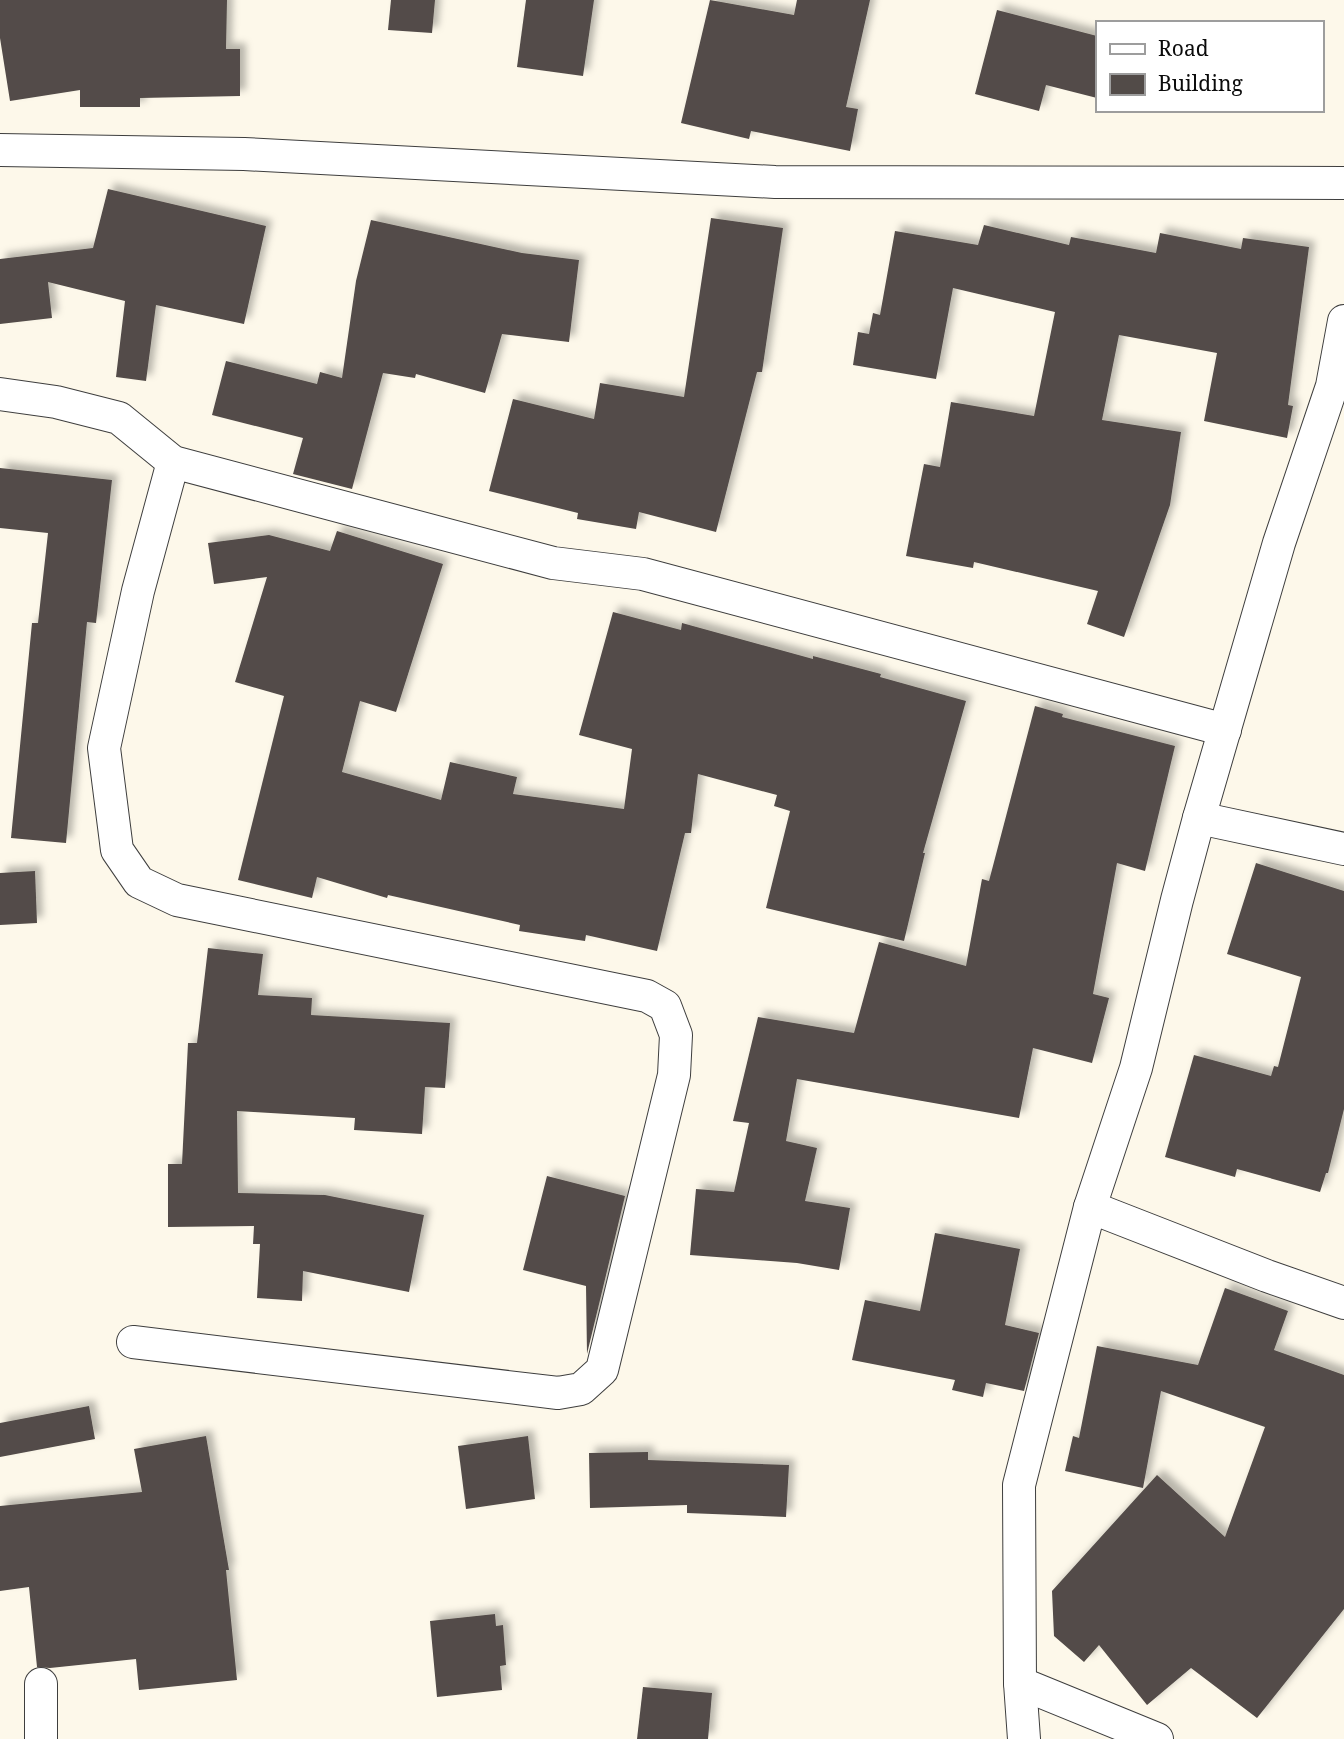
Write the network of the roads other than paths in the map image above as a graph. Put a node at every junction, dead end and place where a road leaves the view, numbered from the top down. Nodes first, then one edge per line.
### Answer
1 (0, 150) edge
2 (1344, 183) edge
3 (1344, 321) edge
4 (1338, 388) edge
5 (0, 394) edge
6 (173, 461) junction
7 (1225, 730) junction
8 (1199, 818) junction
9 (1344, 849) edge
10 (1090, 1207) junction
11 (1344, 1303) edge
12 (133, 1342) dead end
13 (1020, 1683) junction
14 (41, 1684) dead end
15 (41, 1739) edge
16 (1024, 1739) edge
17 (1157, 1739) edge

1 - 2 street
3 - 4 street
4 - 7 street
5 - 6 street
6 - 7 street
6 - 12 street
7 - 8 street
8 - 9 street
8 - 10 street
10 - 11 street
10 - 13 street
13 - 16 street
13 - 17 street
14 - 15 street

